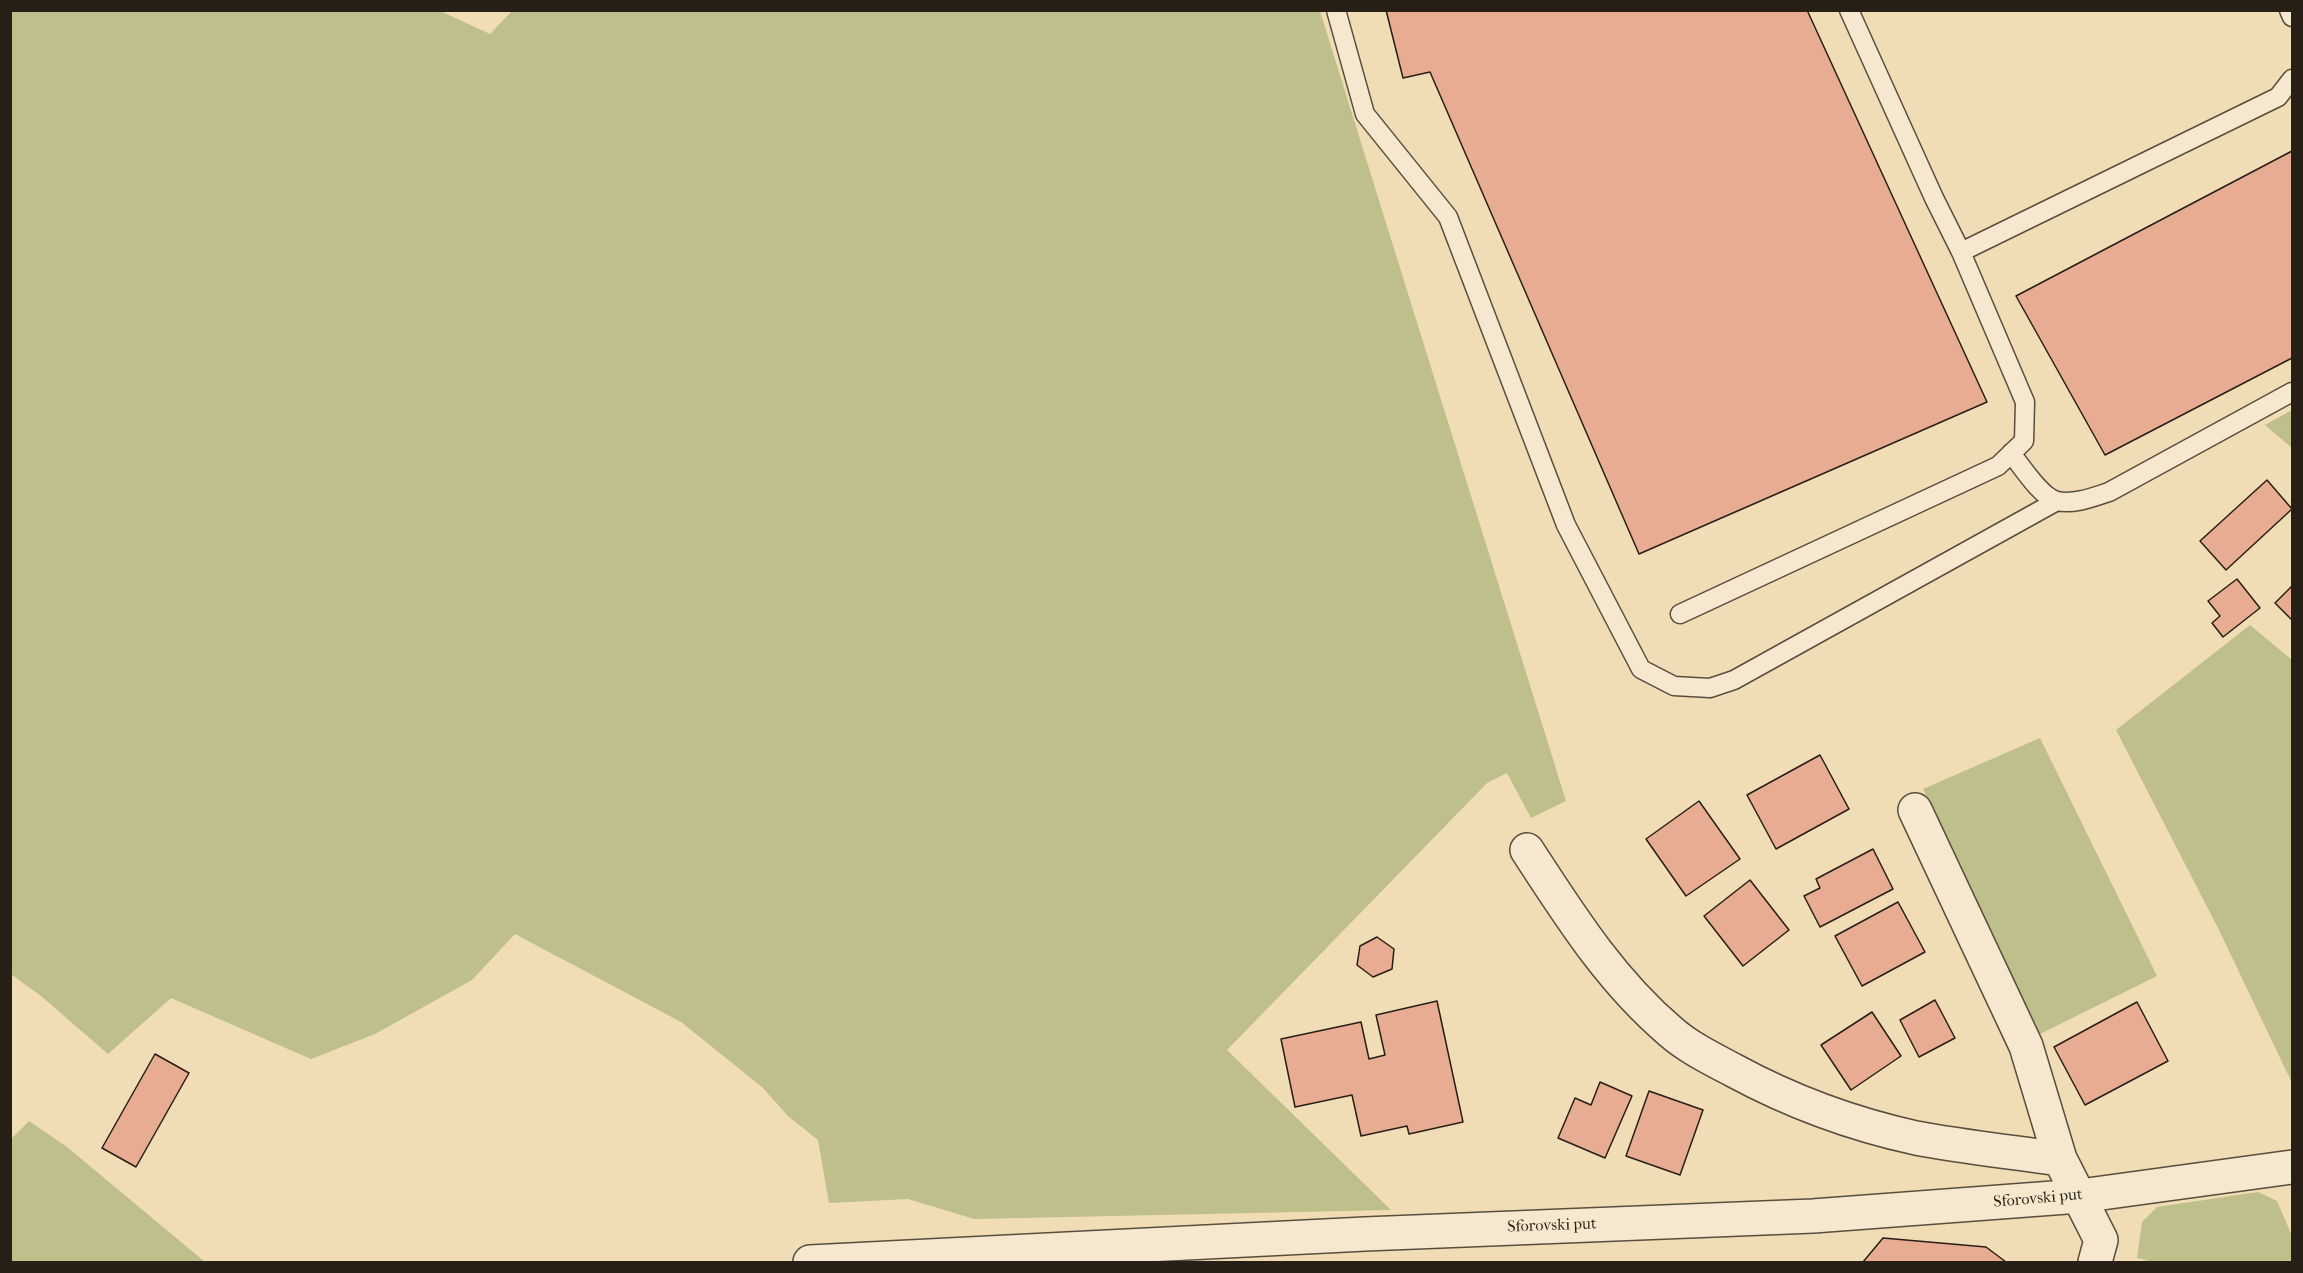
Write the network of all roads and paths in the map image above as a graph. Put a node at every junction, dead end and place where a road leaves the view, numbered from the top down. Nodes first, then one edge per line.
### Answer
1 (1336, 10) edge
2 (1849, 10) edge
3 (2289, 10) edge
4 (2292, 17) edge
5 (2292, 79) edge
6 (1961, 252) junction
7 (2292, 392) edge
8 (2012, 453) junction
9 (2057, 501) junction
10 (1680, 614) dead end
11 (1915, 810) dead end
12 (1527, 850) dead end
13 (2060, 1159) junction
14 (2292, 1167) edge
15 (2080, 1196) junction
16 (810, 1263) edge
17 (2095, 1263) edge

1 - 9 lane
2 - 6 lane
3 - 4 lane
5 - 6 lane
6 - 8 lane
7 - 9 lane
8 - 9 lane
8 - 10 lane
11 - 13 street
12 - 13 street
13 - 15 street
14 - 15 street, Sforovski put
15 - 16 street, Sforovski put
15 - 17 street

